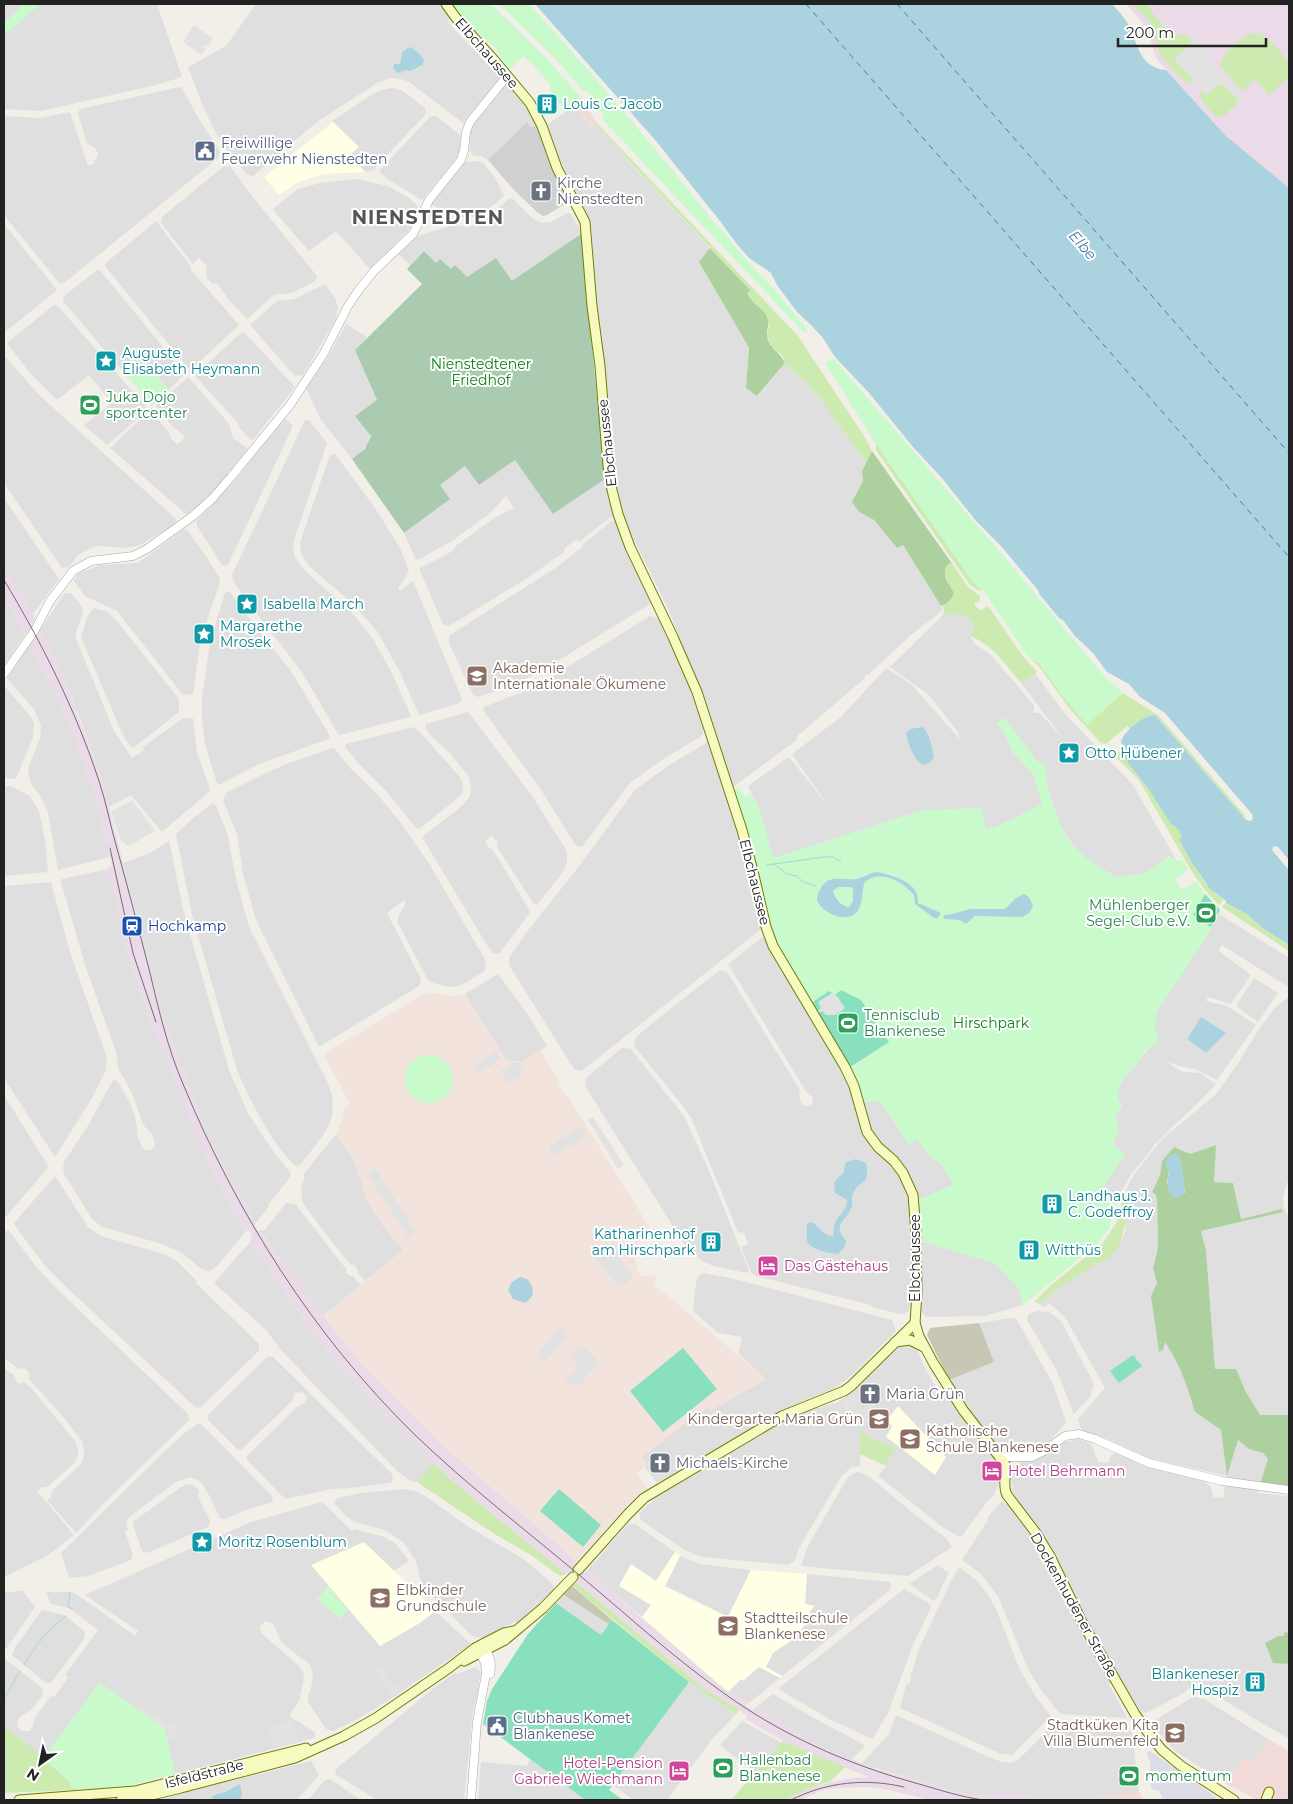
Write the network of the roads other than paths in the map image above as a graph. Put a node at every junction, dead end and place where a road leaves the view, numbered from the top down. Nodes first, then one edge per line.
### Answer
1 (446, 4) edge
2 (507, 76) junction
3 (4, 674) edge
4 (915, 1323) junction
5 (895, 1342) junction
6 (924, 1347) junction
7 (1000, 1458) junction
8 (1289, 1490) edge
9 (481, 1650) junction
10 (329, 1743) junction
11 (1230, 1799) edge
12 (19, 1800) edge
13 (121, 1800) edge
14 (471, 1800) edge

1 - 2 main road, Elbchaussee
2 - 3 street
2 - 4 main road, Elbchaussee
4 - 5 main road, Isfeldstraße
4 - 6 main road, Elbchaussee
5 - 6 main road
5 - 9 main road, Isfeldstraße
6 - 7 main road, Elbchaussee
7 - 8 street
7 - 11 main road, Dockenhudener Straße
9 - 10 main road, Isfeldstraße
9 - 14 street
10 - 12 main road, Isfeldstraße
10 - 13 main road, Isfeldstraße

